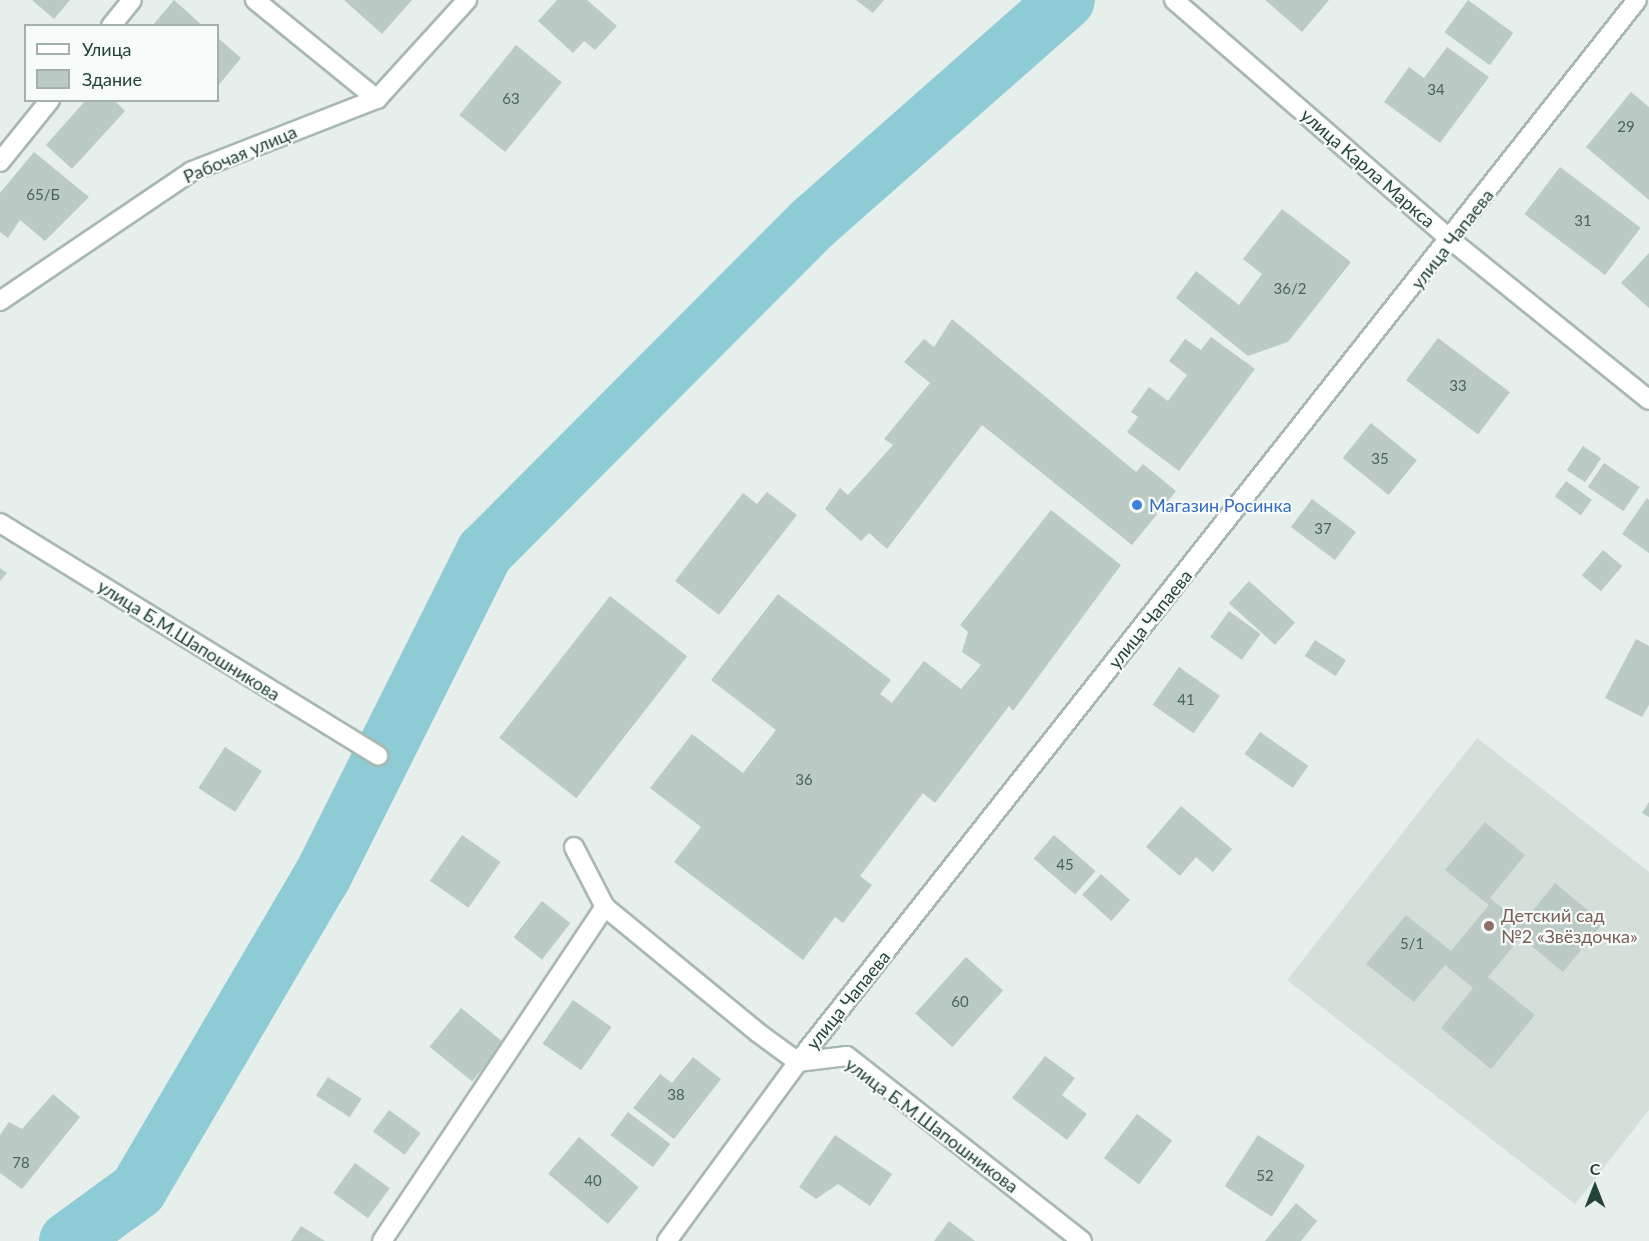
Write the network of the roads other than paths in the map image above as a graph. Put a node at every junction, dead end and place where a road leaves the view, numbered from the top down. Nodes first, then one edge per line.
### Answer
1 (132, 0) edge
2 (255, 0) edge
3 (467, 0) edge
4 (1174, 0) edge
5 (1637, 0) edge
6 (113, 24) edge
7 (377, 99) junction
8 (48, 102) edge
9 (0, 162) edge
10 (1452, 241) junction
11 (0, 301) edge
12 (1649, 400) edge
13 (0, 523) edge
14 (378, 756) dead end
15 (574, 847) dead end
16 (605, 907) junction
17 (798, 1062) junction
18 (382, 1241) edge
19 (667, 1241) edge
20 (1082, 1241) edge

1 - 6 street
2 - 7 street
3 - 7 street, Рабочая улица
4 - 10 street, улица Карла Маркса
5 - 10 street, улица Чапаева
7 - 11 street, Рабочая улица
8 - 9 street
10 - 12 street, улица Карла Маркса
10 - 17 street, улица Чапаева
13 - 14 street, улица Б.М.Шапошникова
15 - 16 street
16 - 17 street
16 - 18 street
17 - 19 street, улица Чапаева
17 - 20 street, улица Б.М.Шапошникова

